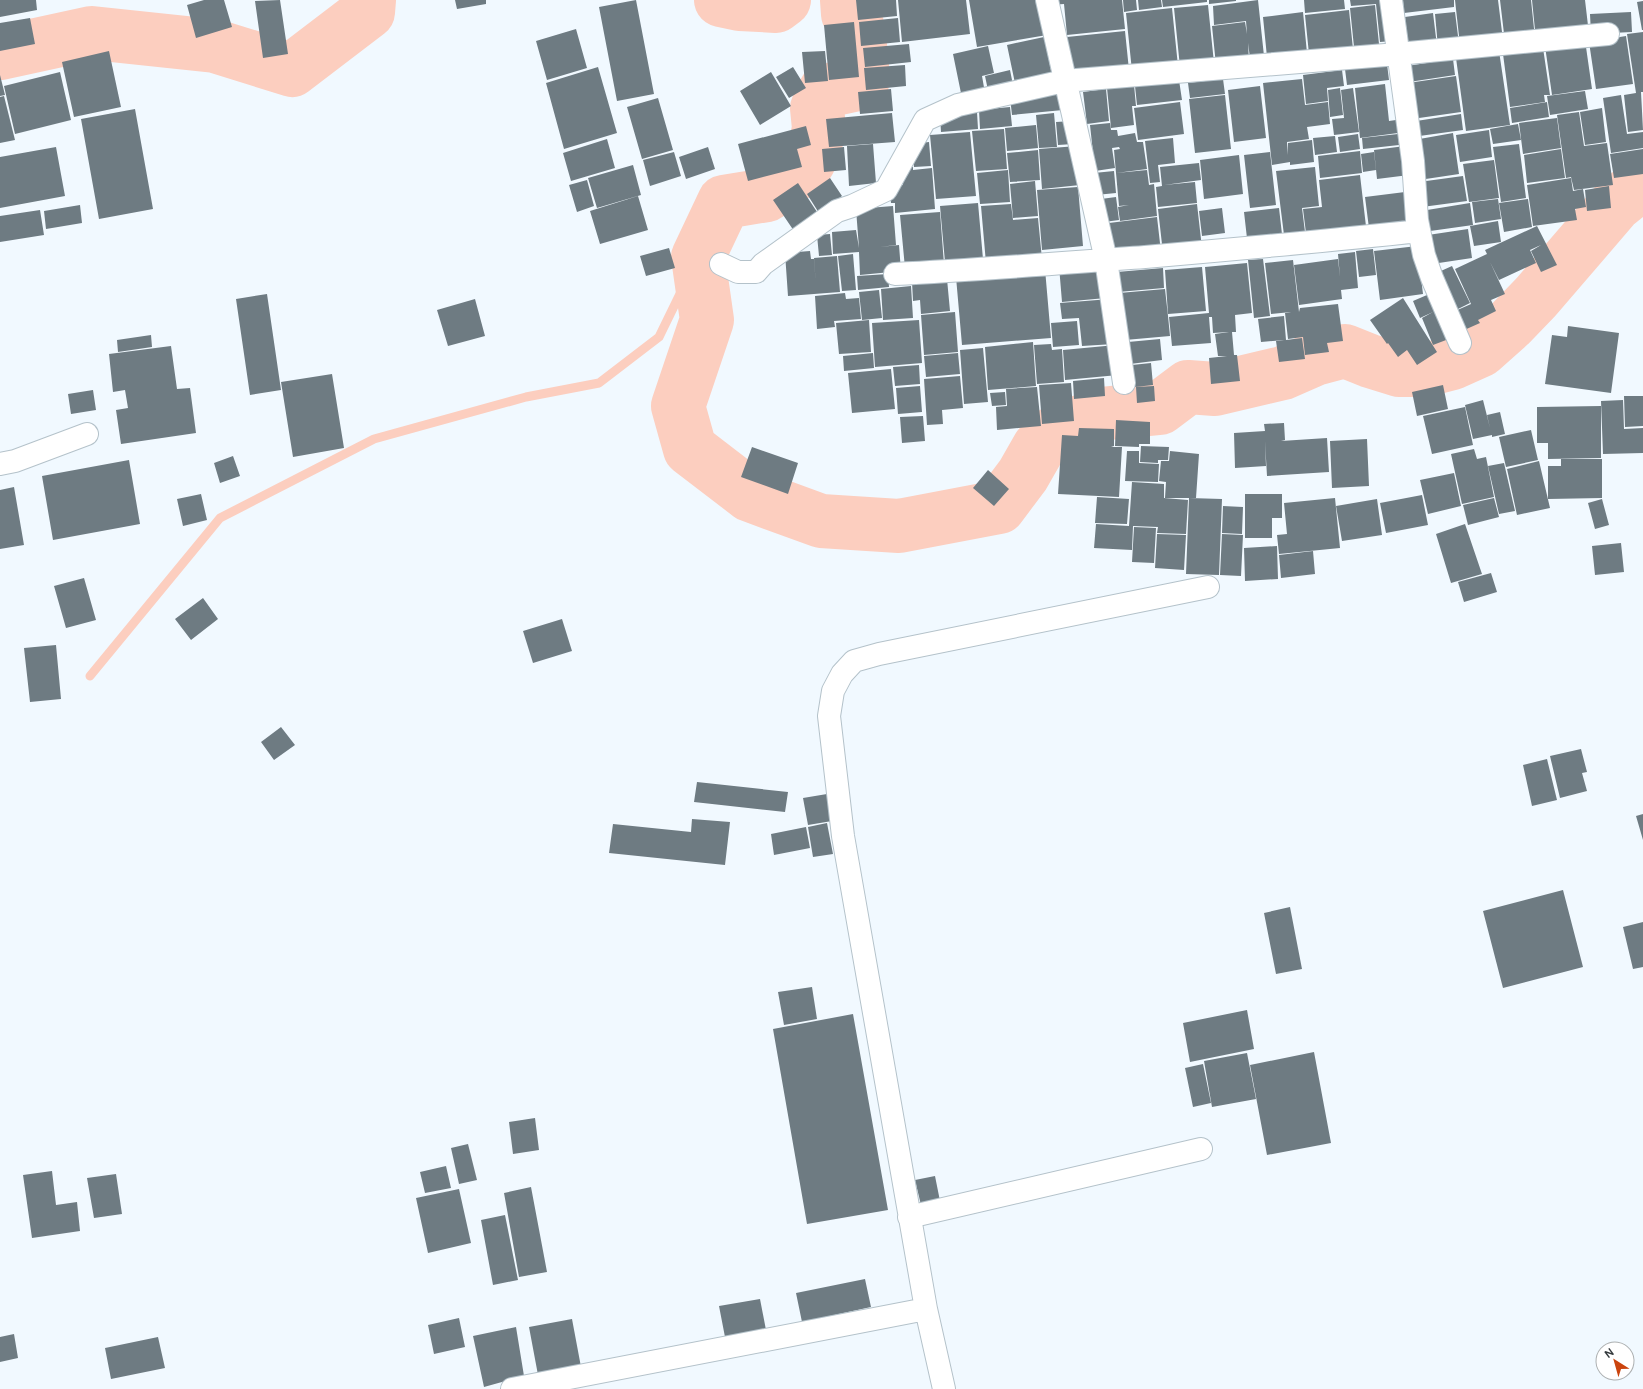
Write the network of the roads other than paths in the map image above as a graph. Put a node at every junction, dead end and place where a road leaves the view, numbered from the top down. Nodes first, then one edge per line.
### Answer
1 (1047, 0) edge
2 (1391, 0) edge
3 (1608, 34) dead end
4 (1398, 54) junction
5 (1064, 81) junction
6 (1419, 231) junction
7 (1106, 260) junction
8 (721, 264) dead end
9 (895, 274) dead end
10 (1460, 343) dead end
11 (1124, 383) dead end
12 (88, 434) dead end
13 (0, 464) edge
14 (1208, 587) dead end
15 (1201, 1149) dead end
16 (909, 1217) junction
17 (926, 1309) junction
18 (512, 1389) edge
19 (944, 1389) edge

1 - 5 street
2 - 4 street
3 - 4 street
4 - 5 street
4 - 6 street
5 - 7 street
5 - 8 street
6 - 7 street
6 - 10 street
7 - 9 street
7 - 11 street
12 - 13 street
14 - 16 street
15 - 16 street
16 - 17 street
17 - 18 street
17 - 19 street

